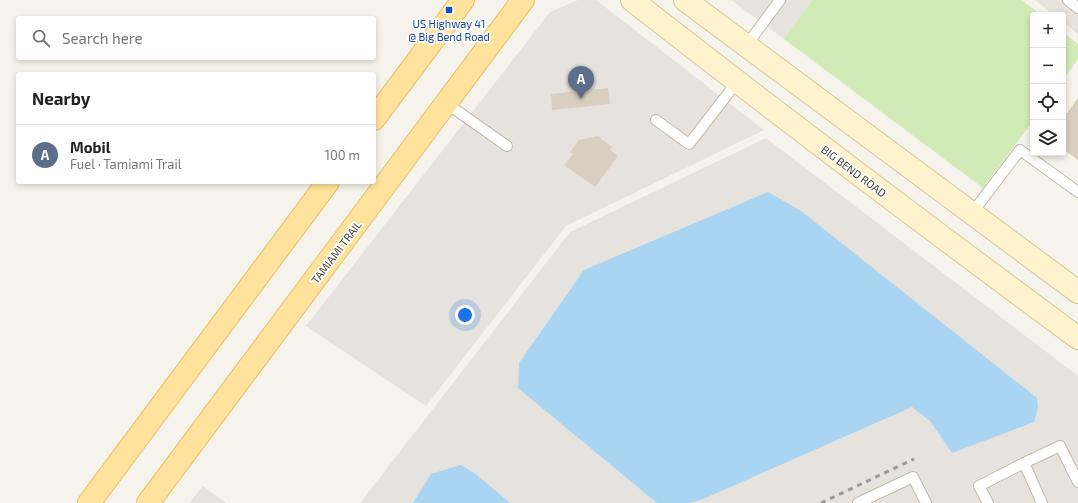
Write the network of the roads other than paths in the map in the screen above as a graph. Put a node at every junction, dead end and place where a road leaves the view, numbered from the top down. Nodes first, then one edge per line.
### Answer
1 (463, 0) edge
2 (523, 0) edge
3 (632, 0) edge
4 (685, 0) edge
5 (780, 0) edge
6 (1068, 0) edge
7 (1078, 8) edge
8 (746, 46) junction
9 (737, 82) junction
10 (446, 103) junction
11 (376, 117) edge
12 (656, 120) dead end
13 (507, 146) dead end
14 (327, 184) edge
15 (1078, 192) edge
16 (972, 213) junction
17 (1078, 292) edge
18 (1078, 338) edge
19 (1024, 463) junction
20 (1078, 482) edge
21 (89, 503) edge
22 (148, 503) edge
23 (858, 503) edge
24 (926, 503) edge
25 (988, 503) edge
26 (1042, 503) edge

1 - 11 main road
2 - 10 main road, TAMIAMI TRAIL
3 - 9 main road, BIG BEND ROAD
4 - 8 main road
5 - 8 lane
6 - 7 lane
8 - 16 main road
9 - 12 lane
9 - 18 main road, BIG BEND ROAD
10 - 13 lane
10 - 22 main road, TAMIAMI TRAIL
14 - 21 main road
15 - 16 lane
16 - 17 main road
19 - 20 lane
19 - 25 lane
19 - 26 lane
23 - 24 lane

